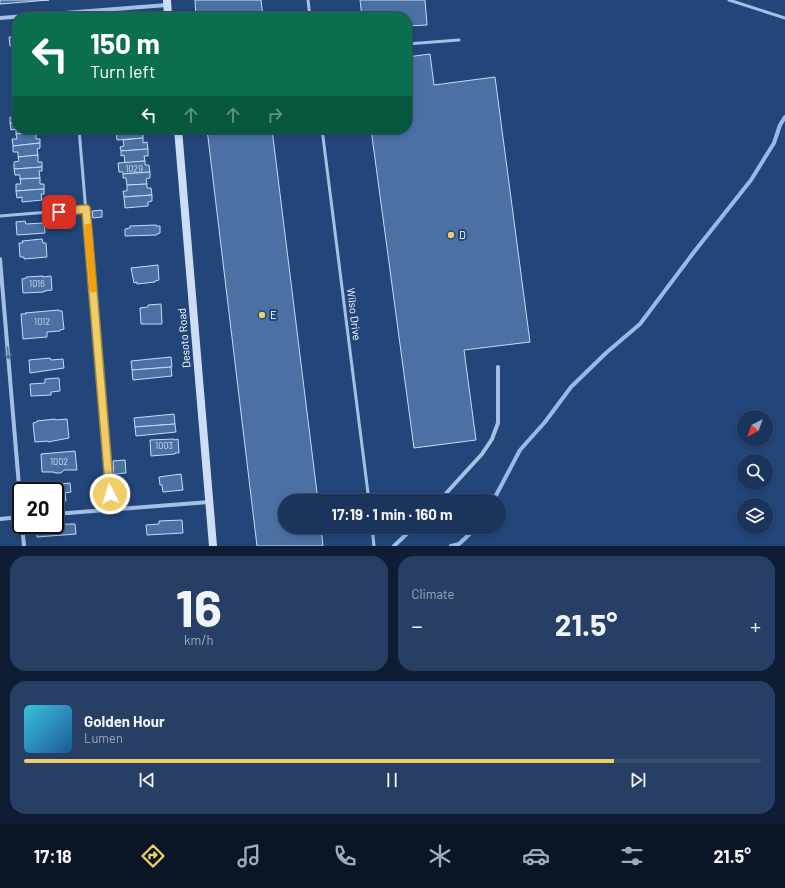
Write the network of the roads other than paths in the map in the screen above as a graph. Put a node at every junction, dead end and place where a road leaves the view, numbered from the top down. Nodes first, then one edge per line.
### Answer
1 (308, 0) edge
2 (729, 0) edge
3 (167, 2) edge
4 (92, 12) edge
5 (168, 12) edge
6 (309, 12) edge
7 (12, 17) edge
8 (0, 18) edge
9 (785, 18) edge
10 (459, 40) dead end
11 (412, 44) edge
12 (79, 134) edge
13 (178, 134) edge
14 (323, 134) edge
15 (86, 209) junction
16 (0, 216) edge
17 (0, 259) edge
18 (498, 367) dead end
19 (19, 482) edge
20 (368, 494) edge
21 (445, 494) edge
22 (209, 502) junction
23 (111, 510) junction
24 (64, 513) edge
25 (12, 518) edge
26 (0, 519) edge
27 (23, 534) edge
28 (373, 534) edge
29 (407, 534) edge
30 (24, 546) edge
31 (213, 546) edge
32 (374, 546) edge
33 (394, 546) edge

1 - 6 lane
2 - 9 lane
3 - 4 street
3 - 5 street
7 - 8 street
10 - 11 lane
12 - 15 lane
13 - 22 street, Desoto Road
14 - 20 lane, Wilso Drive
15 - 16 lane
15 - 23 lane
17 -> 19 street
18 - 21 street
22 - 23 street
22 - 31 street, Desoto Road
23 - 24 street
25 - 26 street
27 - 30 street
28 - 32 lane
29 - 33 street

